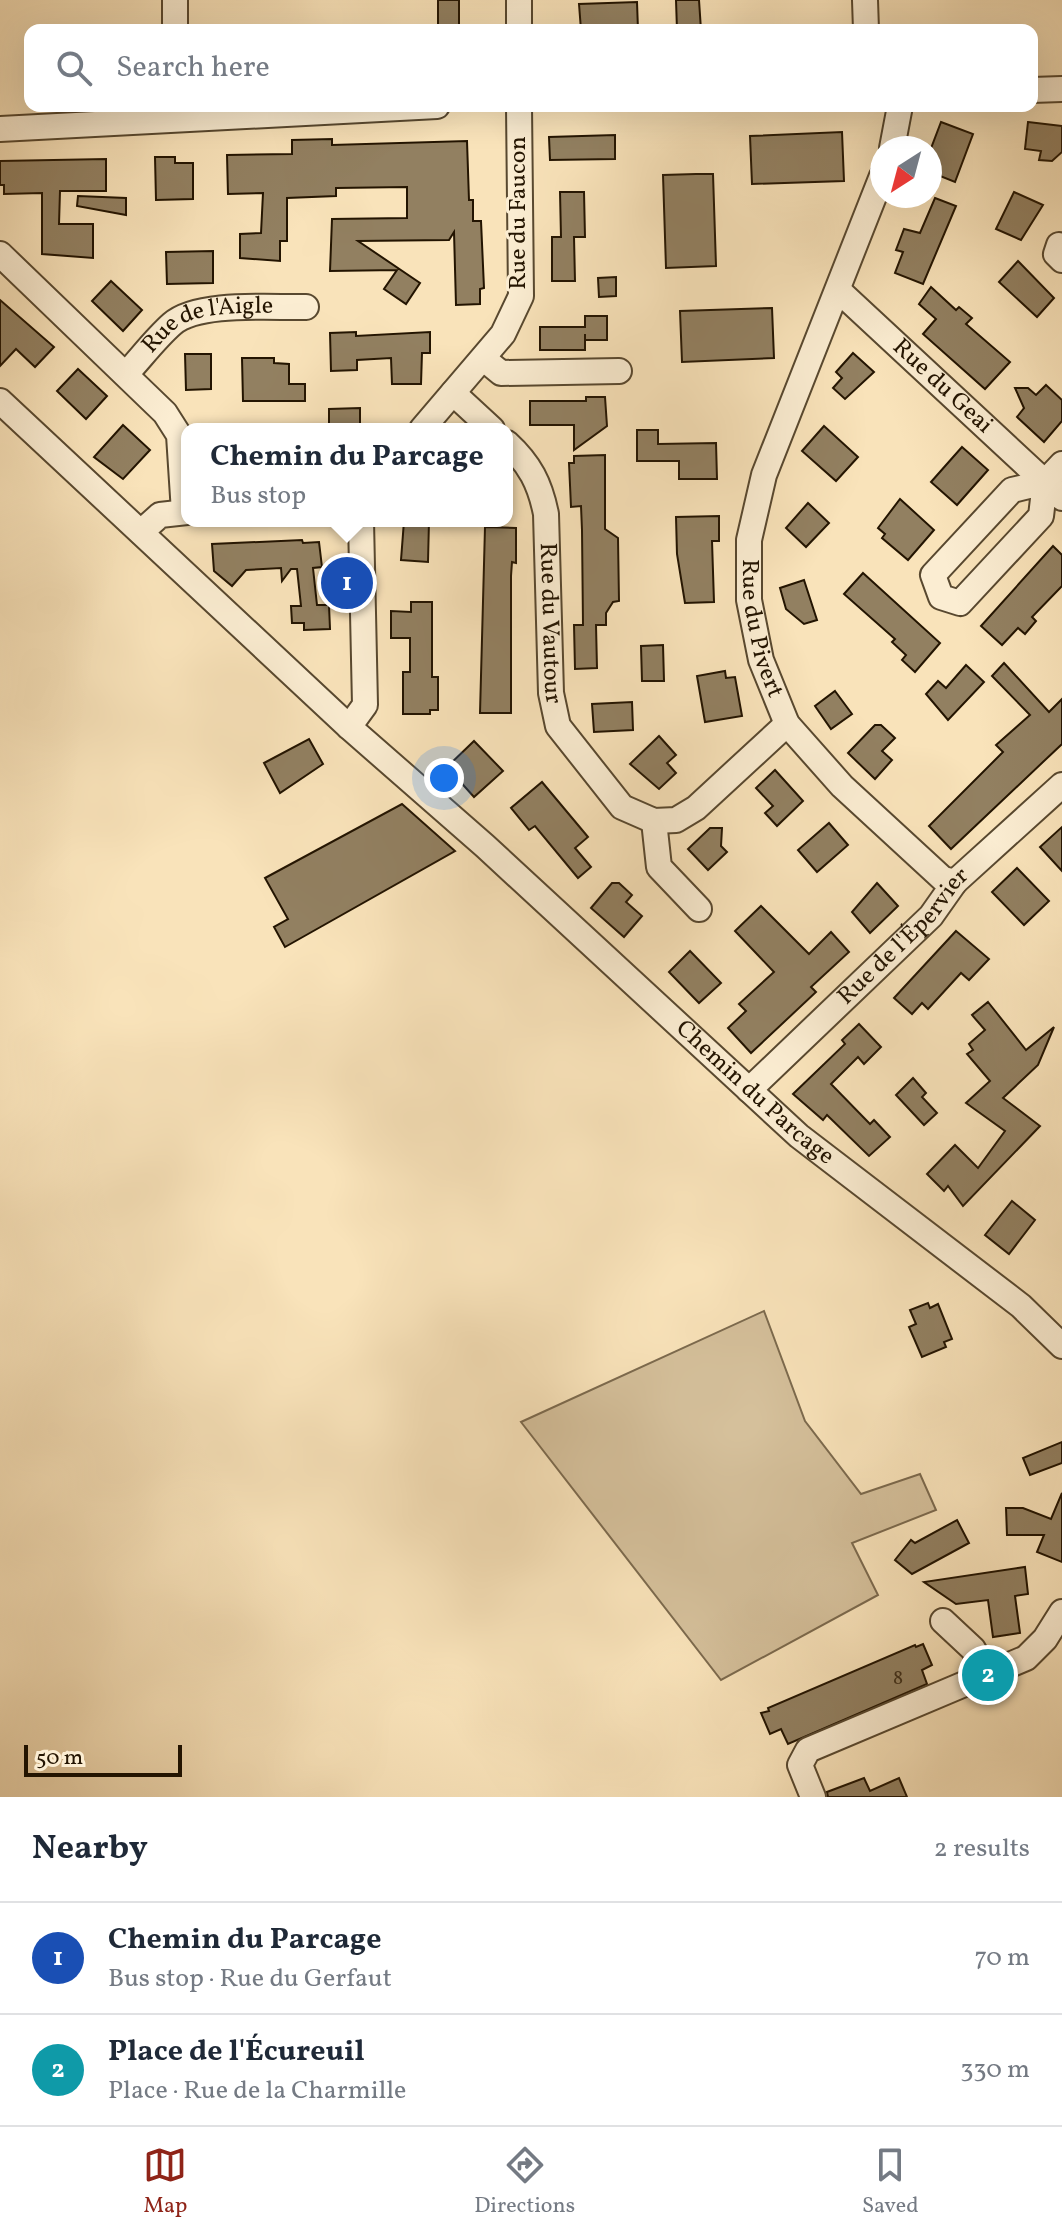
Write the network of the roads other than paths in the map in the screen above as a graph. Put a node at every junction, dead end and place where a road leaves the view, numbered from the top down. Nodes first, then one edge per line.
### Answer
1 (175, 0) edge
2 (519, 0) edge
3 (865, 0) edge
4 (175, 24) edge
5 (519, 24) edge
6 (866, 24) edge
7 (1062, 89) edge
8 (1038, 90) edge
9 (241, 112) edge
10 (519, 112) edge
11 (899, 112) edge
12 (176, 114) edge
13 (0, 129) edge
14 (894, 136) edge
15 (870, 207) edge
16 (1062, 246) edge
17 (0, 254) edge
18 (1062, 260) edge
19 (838, 290) junction
20 (306, 307) dead end
21 (484, 359) junction
22 (619, 371) dead end
23 (126, 374) junction
24 (453, 393) junction
25 (0, 401) edge
26 (427, 423) edge
27 (486, 423) edge
28 (513, 449) edge
29 (181, 457) edge
30 (1062, 464) edge
31 (1054, 490) edge
32 (181, 513) edge
33 (361, 527) edge
34 (141, 532) junction
35 (787, 724) junction
36 (349, 727) junction
37 (1062, 785) edge
38 (654, 821) junction
39 (955, 882) junction
40 (699, 909) dead end
41 (749, 1090) junction
42 (1062, 1346) edge
43 (1062, 1612) edge
44 (943, 1621) dead end
45 (988, 1675) junction
46 (813, 1797) edge

1 - 4 street
2 - 5 street
3 - 6 street
7 - 8 street
9 - 12 street
10 - 21 street, Rue du Faucon
11 - 14 street
12 - 13 street
15 - 19 street, Rue du Pivert
16 - 18 street
17 - 23 street, Rue de l'Aigle
19 - 31 street, Rue du Geai
19 - 35 street, Rue du Pivert
20 - 23 street, Rue de l'Aigle
21 - 22 street
21 - 24 street, Rue du Faucon
23 - 29 street, Rue de l'Aigle
24 - 26 street, Rue du Faucon
24 - 27 street
25 - 34 street, Chemin du Parcage
28 - 38 street, Rue du Vautour
30 - 31 street
31 - 31 street
32 - 34 street
33 - 36 street
34 - 36 street, Chemin du Parcage
35 - 38 street
35 - 39 street, Rue du Pivert
36 - 41 street, Chemin du Parcage
37 - 39 street, Rue de l'Épervier
38 - 40 street
39 - 41 street, Rue de l'Épervier
41 - 42 street, Chemin du Parcage
43 - 45 street
44 - 45 street
45 - 46 street

